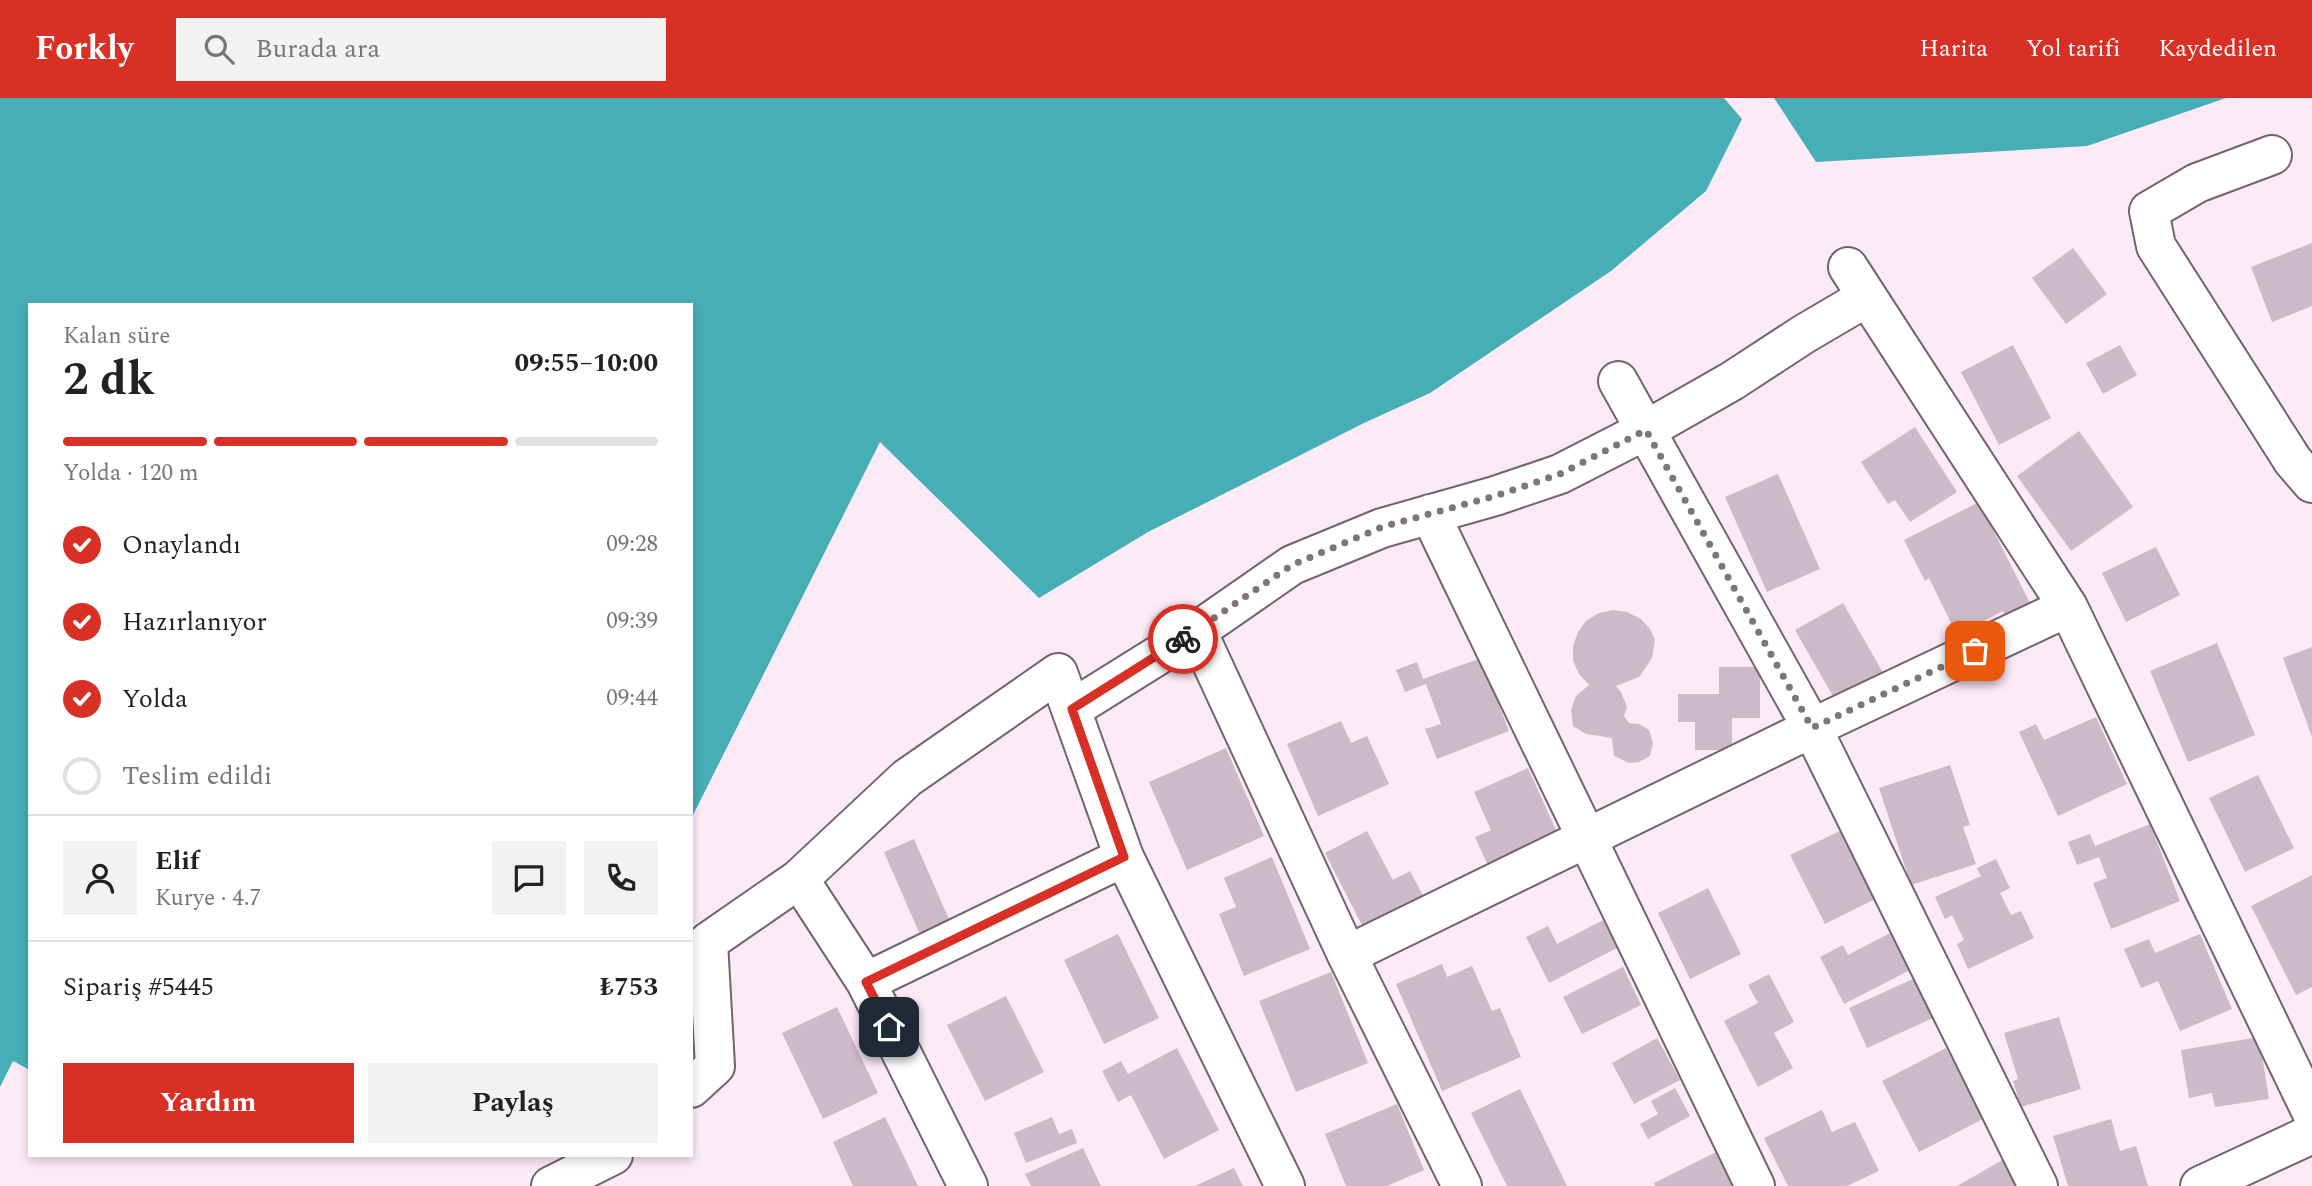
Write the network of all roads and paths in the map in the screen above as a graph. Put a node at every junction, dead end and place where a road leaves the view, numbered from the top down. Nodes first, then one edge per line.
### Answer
1 (2272, 155) dead end
2 (1618, 380) dead end
3 (1646, 430) junction
4 (2312, 483) edge
5 (1430, 514) junction
6 (2068, 607) junction
7 (1197, 631) junction
8 (1072, 709) junction
9 (1812, 728) junction
10 (1587, 839) junction
11 (1124, 857) junction
12 (799, 879) junction
13 (1347, 955) junction
14 (866, 982) junction
15 (693, 1086) edge
16 (2312, 1113) edge
17 (2312, 1135) edge
18 (609, 1157) edge
19 (551, 1186) edge
20 (968, 1186) edge
21 (1285, 1186) edge
22 (1462, 1186) edge
23 (1755, 1186) edge
24 (2038, 1186) edge
25 (2200, 1186) edge

1 - 4 street
2 - 3 street
3 - 5 street
3 - 6 street
3 - 9 street
5 - 7 street
5 - 10 street
6 - 9 street
6 - 16 street
7 - 8 street
7 - 13 street
8 - 11 street
8 - 12 street
9 - 10 street
9 - 24 street
10 - 13 street
10 - 23 street
11 - 14 street
11 - 21 street
12 - 14 street
12 - 15 street
13 - 22 street
14 - 20 street
17 - 25 street
18 - 19 street

